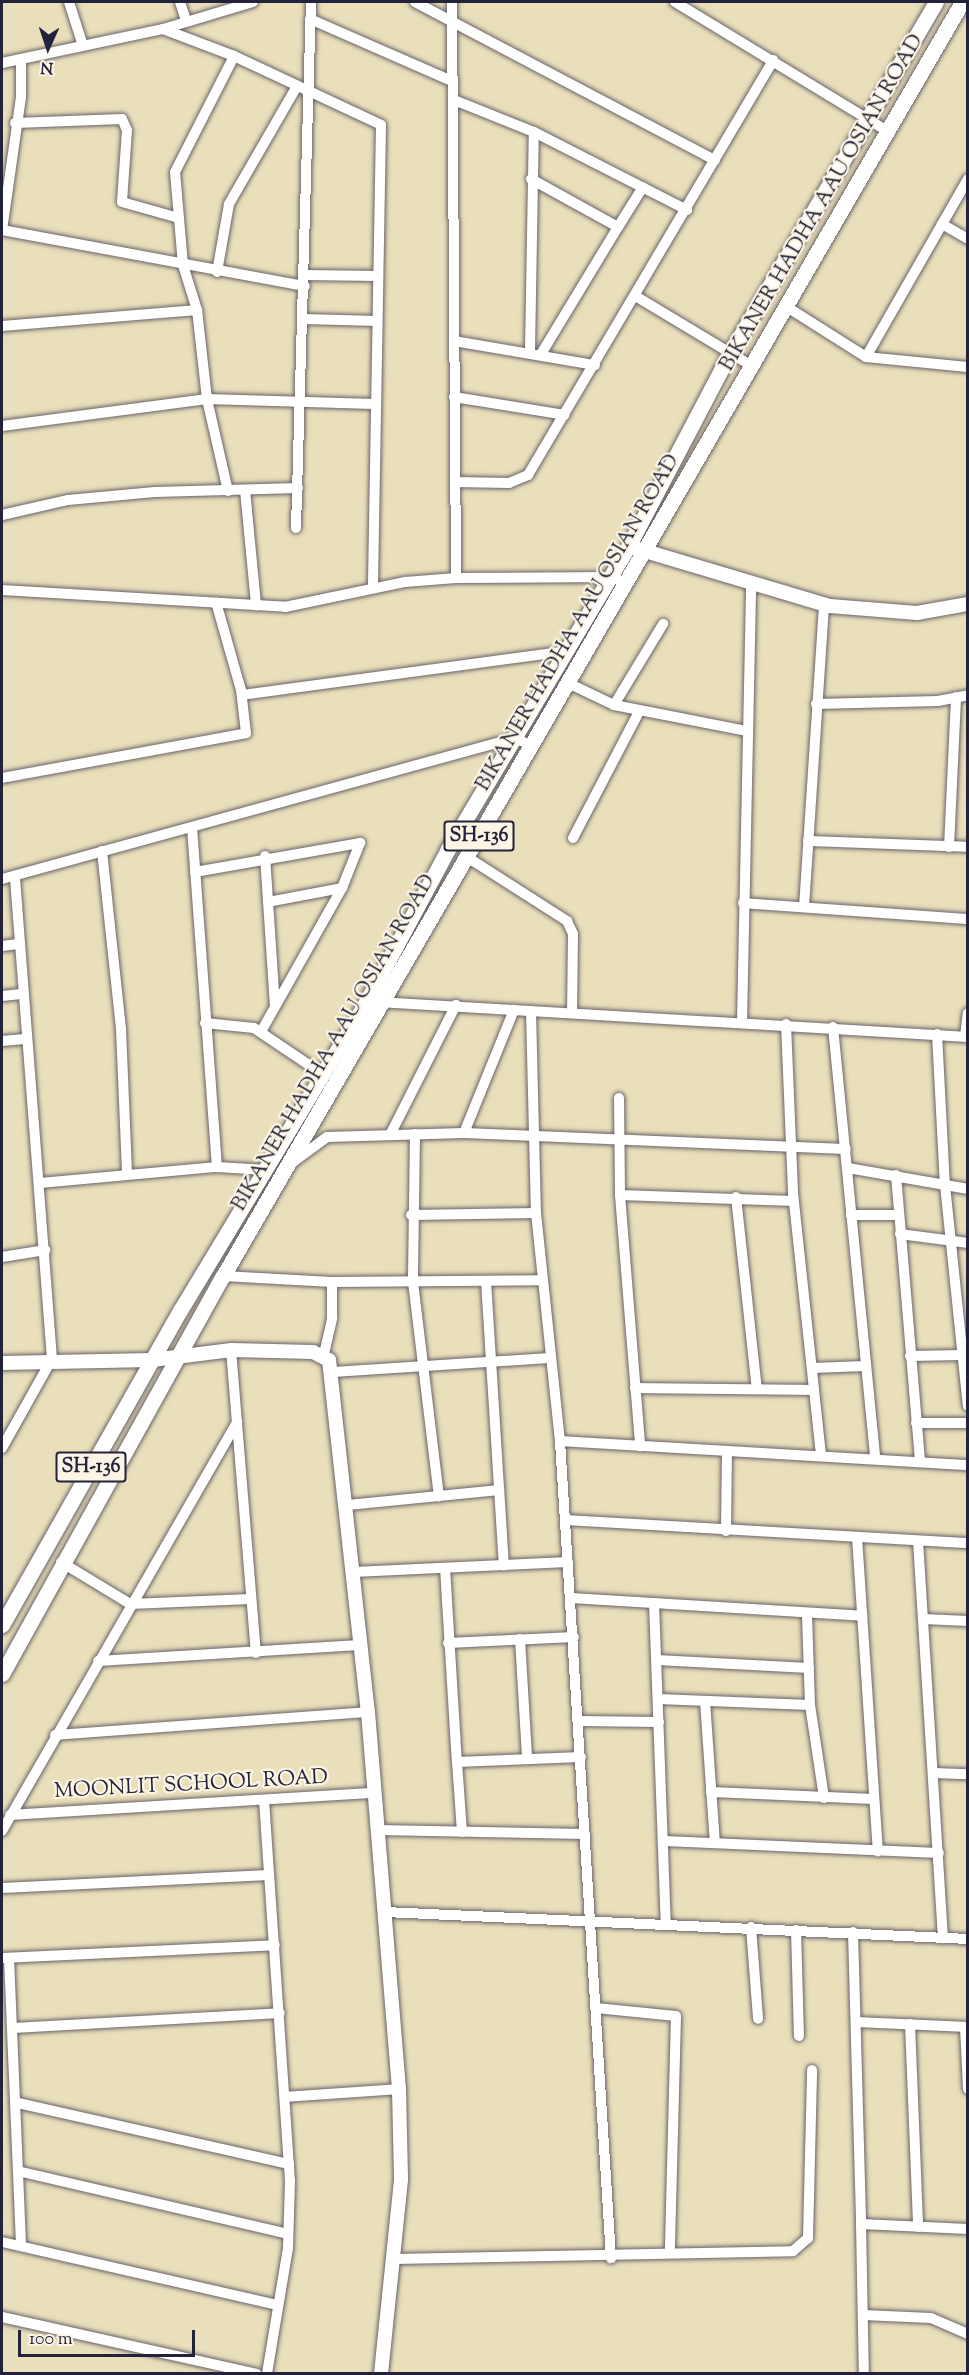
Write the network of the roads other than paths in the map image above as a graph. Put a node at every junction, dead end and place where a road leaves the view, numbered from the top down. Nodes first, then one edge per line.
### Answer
1 (69, 2) edge
2 (180, 2) edge
3 (253, 2) edge
4 (311, 2) edge
5 (415, 2) edge
6 (452, 2) edge
7 (675, 2) edge
8 (936, 2) edge
9 (962, 2) edge
10 (451, 17) junction
11 (310, 19) junction
12 (186, 21) junction
13 (163, 29) junction
14 (83, 46) junction
15 (234, 56) junction
16 (21, 59) junction
17 (774, 60) junction
18 (2, 63) edge
19 (452, 81) junction
20 (301, 91) junction
21 (454, 100) junction
22 (867, 118) junction
23 (15, 123) junction
24 (887, 131) junction
25 (534, 132) junction
26 (716, 160) junction
27 (531, 179) junction
28 (968, 179) edge
29 (642, 186) junction
30 (687, 210) junction
31 (178, 218) junction
32 (942, 224) junction
33 (618, 228) junction
34 (968, 239) edge
35 (183, 265) junction
36 (217, 272) junction
37 (378, 276) junction
38 (305, 281) junction
39 (637, 297) junction
40 (787, 307) junction
41 (197, 310) junction
42 (304, 319) junction
43 (377, 321) junction
44 (2, 326) edge
45 (454, 341) junction
46 (530, 351) junction
47 (730, 353) junction
48 (541, 354) junction
49 (866, 357) junction
50 (595, 365) junction
51 (752, 366) junction
52 (968, 368) edge
53 (454, 397) junction
54 (207, 399) junction
55 (300, 401) junction
56 (374, 404) junction
57 (565, 415) junction
58 (2, 426) edge
59 (681, 446) junction
60 (701, 455) junction
61 (455, 482) junction
62 (298, 488) junction
63 (245, 490) junction
64 (228, 491) junction
65 (2, 515) edge
66 (296, 528) dead end
67 (629, 545) junction
68 (645, 552) junction
69 (611, 576) junction
70 (456, 578) junction
71 (627, 583) junction
72 (751, 586) junction
73 (373, 588) junction
74 (2, 590) edge
75 (216, 602) junction
76 (968, 604) edge
77 (256, 605) junction
78 (824, 605) junction
79 (663, 624) dead end
80 (567, 651) junction
81 (568, 683) junction
82 (242, 695) junction
83 (968, 695) edge
84 (956, 697) junction
85 (816, 704) junction
86 (614, 705) junction
87 (640, 710) junction
88 (747, 731) junction
89 (515, 738) junction
90 (532, 746) junction
91 (2, 778) edge
92 (192, 827) junction
93 (573, 838) dead end
94 (808, 841) junction
95 (949, 847) junction
96 (968, 848) edge
97 (102, 851) junction
98 (265, 856) junction
99 (467, 856) junction
100 (195, 872) junction
101 (15, 876) junction
102 (2, 879) edge
103 (342, 888) junction
104 (268, 902) junction
105 (743, 903) junction
106 (804, 907) junction
107 (968, 919) edge
108 (18, 944) junction
109 (2, 946) edge
110 (21, 994) junction
111 (2, 996) edge
112 (375, 1001) junction
113 (275, 1005) junction
114 (456, 1005) junction
115 (514, 1010) junction
116 (531, 1011) junction
117 (572, 1013) junction
118 (968, 1013) edge
119 (742, 1022) junction
120 (205, 1023) junction
121 (786, 1024) junction
122 (833, 1027) junction
123 (261, 1032) junction
124 (937, 1034) junction
125 (966, 1037) edge
126 (27, 1039) junction
127 (2, 1041) edge
128 (324, 1075) junction
129 (619, 1098) dead end
130 (464, 1133) junction
131 (415, 1134) junction
132 (390, 1135) junction
133 (533, 1136) junction
134 (618, 1137) junction
135 (791, 1148) junction
136 (846, 1149) junction
137 (217, 1167) junction
138 (285, 1168) junction
139 (848, 1168) junction
140 (266, 1170) junction
141 (127, 1173) junction
142 (896, 1175) junction
143 (40, 1183) junction
144 (945, 1185) junction
145 (968, 1190) edge
146 (620, 1195) junction
147 (736, 1197) junction
148 (794, 1201) junction
149 (536, 1213) junction
150 (411, 1215) junction
151 (851, 1215) junction
152 (898, 1215) junction
153 (900, 1234) junction
154 (951, 1239) junction
155 (968, 1243) edge
156 (45, 1250) junction
157 (2, 1257) edge
158 (223, 1276) junction
159 (543, 1280) junction
160 (486, 1281) junction
161 (332, 1282) junction
162 (413, 1282) junction
163 (231, 1350) junction
164 (963, 1350) edge
165 (324, 1354) junction
166 (179, 1356) junction
167 (910, 1356) junction
168 (550, 1358) junction
169 (52, 1359) junction
170 (152, 1360) junction
171 (492, 1361) junction
172 (2, 1363) edge
173 (421, 1366) junction
174 (865, 1366) junction
175 (812, 1368) junction
176 (333, 1372) junction
177 (635, 1388) junction
178 (757, 1389) junction
179 (814, 1390) junction
180 (968, 1406) edge
181 (237, 1422) junction
182 (916, 1423) junction
183 (968, 1423) edge
184 (560, 1441) junction
185 (640, 1446) junction
186 (2, 1448) edge
187 (727, 1451) junction
188 (822, 1456) junction
189 (875, 1459) junction
190 (920, 1462) junction
191 (968, 1465) edge
192 (499, 1490) junction
193 (439, 1496) junction
194 (348, 1505) junction
195 (566, 1520) junction
196 (726, 1531) junction
197 (857, 1538) junction
198 (918, 1541) junction
199 (968, 1543) edge
200 (61, 1562) junction
201 (568, 1563) junction
202 (504, 1565) junction
203 (445, 1568) junction
204 (353, 1572) junction
205 (571, 1598) junction
206 (251, 1599) junction
207 (654, 1603) junction
208 (130, 1604) junction
209 (807, 1615) junction
210 (862, 1616) junction
211 (923, 1619) junction
212 (968, 1621) edge
213 (2, 1624) edge
214 (574, 1637) junction
215 (520, 1639) junction
216 (448, 1643) junction
217 (360, 1645) junction
218 (256, 1653) junction
219 (657, 1660) junction
220 (98, 1661) junction
221 (809, 1668) junction
222 (2, 1674) edge
223 (658, 1699) junction
224 (705, 1701) junction
225 (810, 1705) junction
226 (368, 1712) junction
227 (579, 1721) junction
228 (659, 1722) junction
229 (56, 1735) junction
230 (581, 1757) junction
231 (527, 1758) junction
232 (457, 1762) junction
233 (934, 1773) junction
234 (968, 1774) edge
235 (711, 1792) junction
236 (373, 1793) junction
237 (824, 1798) junction
238 (874, 1799) junction
239 (264, 1800) junction
240 (5, 1821) edge
241 (377, 1830) junction
242 (462, 1832) junction
243 (585, 1833) junction
244 (664, 1841) junction
245 (715, 1843) junction
246 (878, 1851) junction
247 (939, 1853) junction
248 (269, 1875) junction
249 (2, 1888) edge
250 (385, 1912) junction
251 (590, 1919) junction
252 (666, 1923) junction
253 (752, 1927) junction
254 (796, 1929) junction
255 (854, 1932) junction
256 (943, 1938) junction
257 (968, 1939) edge
258 (275, 1945) junction
259 (5, 1958) edge
260 (596, 2008) junction
261 (280, 2013) junction
262 (758, 2019) dead end
263 (856, 2022) junction
264 (910, 2024) junction
265 (966, 2027) edge
266 (14, 2028) junction
267 (799, 2037) dead end
268 (812, 2070) dead end
269 (399, 2089) junction
270 (968, 2089) edge
271 (285, 2097) junction
272 (18, 2103) junction
273 (289, 2164) junction
274 (22, 2172) junction
275 (861, 2224) junction
276 (918, 2227) junction
277 (968, 2229) edge
278 (288, 2234) junction
279 (2, 2242) edge
280 (21, 2246) junction
281 (670, 2252) junction
282 (611, 2258) junction
283 (394, 2259) junction
284 (278, 2305) junction
285 (863, 2315) junction
286 (2, 2317) edge
287 (968, 2334) edge
288 (257, 2373) edge
289 (267, 2373) edge
290 (381, 2373) edge
291 (864, 2373) edge

1 - 14 street
2 - 12 street
3 - 12 street
4 - 11 street
5 - 10 street
6 - 10 street
7 - 17 street
8 - 22 main road, BIKANER HADHA AAU OSIAN ROAD / SH-136
9 - 24 main road, BIKANER HADHA AAU OSIAN ROAD / SH-136
10 - 19 street
10 - 26 street
11 - 19 street
11 - 20 street
12 - 13 street
13 - 14 street
13 - 15 street
14 - 16 street
15 - 20 street
15 - 31 street
16 - 18 street
16 - 23 street
17 - 22 street
17 - 26 street
19 - 21 street
20 - 36 street
20 - 37 street
20 - 38 street
21 - 25 street
21 - 45 street
22 - 24 street
22 - 47 main road, BIKANER HADHA AAU OSIAN ROAD / SH-136
23 - 31 street
23 - 35 street
24 - 40 main road, BIKANER HADHA AAU OSIAN ROAD / SH-136
25 - 27 street
25 - 29 street
26 - 30 street
27 - 33 street
27 - 46 street
28 - 32 street
29 - 30 street
29 - 33 street
30 - 39 street
31 - 35 street
32 - 34 street
32 - 49 street
33 - 48 street
35 - 36 street
35 - 41 street
36 - 38 street
37 - 38 street
37 - 43 street
38 - 42 street
39 - 47 street
39 - 50 street
40 - 49 street
40 - 51 main road, BIKANER HADHA AAU OSIAN ROAD / SH-136
41 - 44 street
41 - 54 street
42 - 43 street
42 - 55 street
43 - 56 street
45 - 46 street
45 - 53 street
46 - 48 street
47 - 51 street
47 - 59 main road, BIKANER HADHA AAU OSIAN ROAD / SH-136
48 - 50 street
49 - 52 street
50 - 57 street
51 - 60 main road, BIKANER HADHA AAU OSIAN ROAD / SH-136
53 - 57 street
53 - 61 street
54 - 55 street
54 - 58 street
54 - 64 street
55 - 56 street
55 - 62 street
56 - 73 street
57 - 61 street
59 - 60 main road
59 - 67 main road, BIKANER HADHA AAU OSIAN ROAD / SH-136
60 - 68 main road, BIKANER HADHA AAU OSIAN ROAD / SH-136
61 - 70 street
62 - 63 street
62 - 66 street
63 - 64 street
63 - 77 street
64 - 65 street
67 - 68 street
67 - 69 main road, BIKANER HADHA AAU OSIAN ROAD / SH-136
68 - 71 main road, BIKANER HADHA AAU OSIAN ROAD / SH-136
68 - 72 street
69 - 70 street
69 - 71 street
69 - 80 main road, BIKANER HADHA AAU OSIAN ROAD / SH-136
70 - 73 street
71 - 81 main road, BIKANER HADHA AAU OSIAN ROAD / SH-136
72 - 78 street
72 - 88 street
73 - 77 street
74 - 75 street
75 - 77 street
75 - 82 street
76 - 78 street
78 - 85 street
79 - 86 street
80 - 82 street
80 - 89 main road, BIKANER HADHA AAU OSIAN ROAD / SH-136
81 - 86 street
81 - 90 main road, BIKANER HADHA AAU OSIAN ROAD / SH-136
82 - 91 street
83 - 84 street
84 - 85 street
84 - 95 street
85 - 94 street
86 - 87 street
87 - 88 street
87 - 93 street
88 - 105 street
89 - 90 street
89 - 92 street
89 - 112 main road, BIKANER HADHA AAU OSIAN ROAD / SH-136
90 - 99 main road, BIKANER HADHA AAU OSIAN ROAD / SH-136
92 - 97 street
92 - 100 street
94 - 95 street
94 - 106 street
95 - 96 street
97 - 101 street
97 - 141 street
98 - 100 street
98 - 103 street
98 - 104 street
99 - 112 main road, BIKANER HADHA AAU OSIAN ROAD / SH-136
99 - 117 street
100 - 120 street
101 - 102 street
101 - 108 street
103 - 104 street
103 - 113 street
104 - 113 street
105 - 106 street
105 - 119 street
106 - 107 street
108 - 109 street
108 - 110 street
110 - 111 street
110 - 126 street
112 - 114 street
112 - 128 main road, BIKANER HADHA AAU OSIAN ROAD / SH-136
112 - 138 main road, BIKANER HADHA AAU OSIAN ROAD / SH-136
113 - 123 street
114 - 115 street
114 - 132 street
115 - 116 street
115 - 130 street
116 - 117 street
116 - 133 street
117 - 119 street
118 - 125 street
119 - 121 street
120 - 123 street
120 - 137 street
121 - 122 street
121 - 135 street
122 - 124 street
122 - 136 street
123 - 128 street
124 - 125 street
124 - 144 street
126 - 127 street
126 - 143 street
128 - 140 main road, BIKANER HADHA AAU OSIAN ROAD / SH-136
129 - 134 street
130 - 131 street
130 - 133 street
131 - 132 street
131 - 150 street
132 - 138 street
133 - 134 street
133 - 149 street
134 - 135 street
134 - 146 street
135 - 136 street
135 - 148 street
136 - 139 street
137 - 140 street
137 - 141 street
138 - 158 main road, BIKANER HADHA AAU OSIAN ROAD / SH-136
139 - 142 street
139 - 151 street
140 - 170 main road, BIKANER HADHA AAU OSIAN ROAD / SH-136
141 - 143 street
142 - 144 street
142 - 152 street
143 - 156 street
144 - 145 street
144 - 154 street
146 - 147 street
146 - 177 street
147 - 148 street
147 - 178 street
148 - 175 street
149 - 150 street
149 - 159 street
150 - 162 street
151 - 152 street
151 - 174 street
152 - 153 street
153 - 154 street
153 - 167 street
154 - 155 street
154 - 164 street
156 - 157 street
156 - 169 street
158 - 161 street
158 - 166 main road, BIKANER HADHA AAU OSIAN ROAD / SH-136
159 - 160 street
159 - 168 street
160 - 162 street
160 - 171 street
161 - 162 street
161 - 165 street
162 - 173 street
163 - 165 street
163 - 166 street
163 - 181 street
164 - 167 street
164 - 180 street
165 - 176 street
166 - 170 street
166 - 200 main road, BIKANER HADHA AAU OSIAN ROAD / SH-136
167 - 182 street
168 - 171 street
168 - 184 street
169 - 170 street
169 - 172 street
169 - 186 street
170 - 213 main road, BIKANER HADHA AAU OSIAN ROAD / SH-136
171 - 173 street
171 - 192 street
173 - 176 street
173 - 193 street
174 - 175 street
174 - 189 street
175 - 179 street
176 - 194 street
177 - 178 street
177 - 185 street
178 - 179 street
179 - 188 street
181 - 206 street
181 - 208 street
182 - 183 street
182 - 190 street
184 - 185 street
184 - 195 street
185 - 187 street
187 - 188 street
187 - 196 street
188 - 189 street
189 - 190 street
190 - 191 street
192 - 193 street
192 - 202 street
193 - 194 street
194 - 204 street
195 - 196 street
195 - 201 street
196 - 197 street
197 - 198 street
197 - 210 street
198 - 199 street
198 - 211 street
200 - 208 street
200 - 222 main road, BIKANER HADHA AAU OSIAN ROAD / SH-136
201 - 202 street
201 - 205 street
202 - 203 street
203 - 204 street
203 - 216 street
204 - 217 street
205 - 207 street
205 - 214 street
206 - 208 street
206 - 218 street
207 - 209 street
207 - 219 street
208 - 220 street
209 - 210 street
209 - 221 street
210 - 238 street
211 - 212 street
211 - 233 street
214 - 215 street
214 - 227 street
215 - 216 street
215 - 231 street
216 - 232 street
217 - 218 street
217 - 226 street
218 - 220 street
219 - 221 street
219 - 223 street
220 - 229 street
221 - 225 street
223 - 224 street
223 - 228 street
224 - 225 street
224 - 235 street
225 - 237 street
226 - 229 street
226 - 236 street
227 - 228 street
227 - 230 street
228 - 244 street
229 - 240 street
230 - 231 street
230 - 243 street
231 - 232 street
232 - 242 street
233 - 234 street
233 - 247 street
235 - 237 street
235 - 245 street
236 - 239 street, MOONLIT SCHOOL ROAD
236 - 241 street
237 - 238 street
238 - 246 street
239 - 240 street, MOONLIT SCHOOL ROAD
239 - 248 street
241 - 242 street
241 - 250 street
242 - 243 street
243 - 251 street
244 - 245 street
244 - 252 street
245 - 246 street
246 - 247 street
247 - 256 street
248 - 249 street
248 - 258 street
250 - 251 street
250 - 269 street
251 - 252 street
251 - 260 street
252 - 253 street
253 - 254 street
253 - 262 street
254 - 255 street
254 - 267 street
255 - 256 street
255 - 263 street
256 - 257 street
258 - 259 street
258 - 261 street
259 - 266 street
260 - 281 street
260 - 282 street
261 - 266 street
261 - 271 street
263 - 264 street
263 - 275 street
264 - 265 street
264 - 276 street
265 - 270 street
266 - 272 street
268 - 281 street
269 - 271 street
269 - 283 street
271 - 273 street
272 - 273 street
272 - 274 street
273 - 278 street
274 - 278 street
274 - 280 street
275 - 276 street
275 - 285 street
276 - 277 street
278 - 284 street
279 - 280 street
280 - 284 street
281 - 282 street
282 - 283 street
283 - 290 street
284 - 289 street
285 - 287 street
285 - 291 street
286 - 288 street

